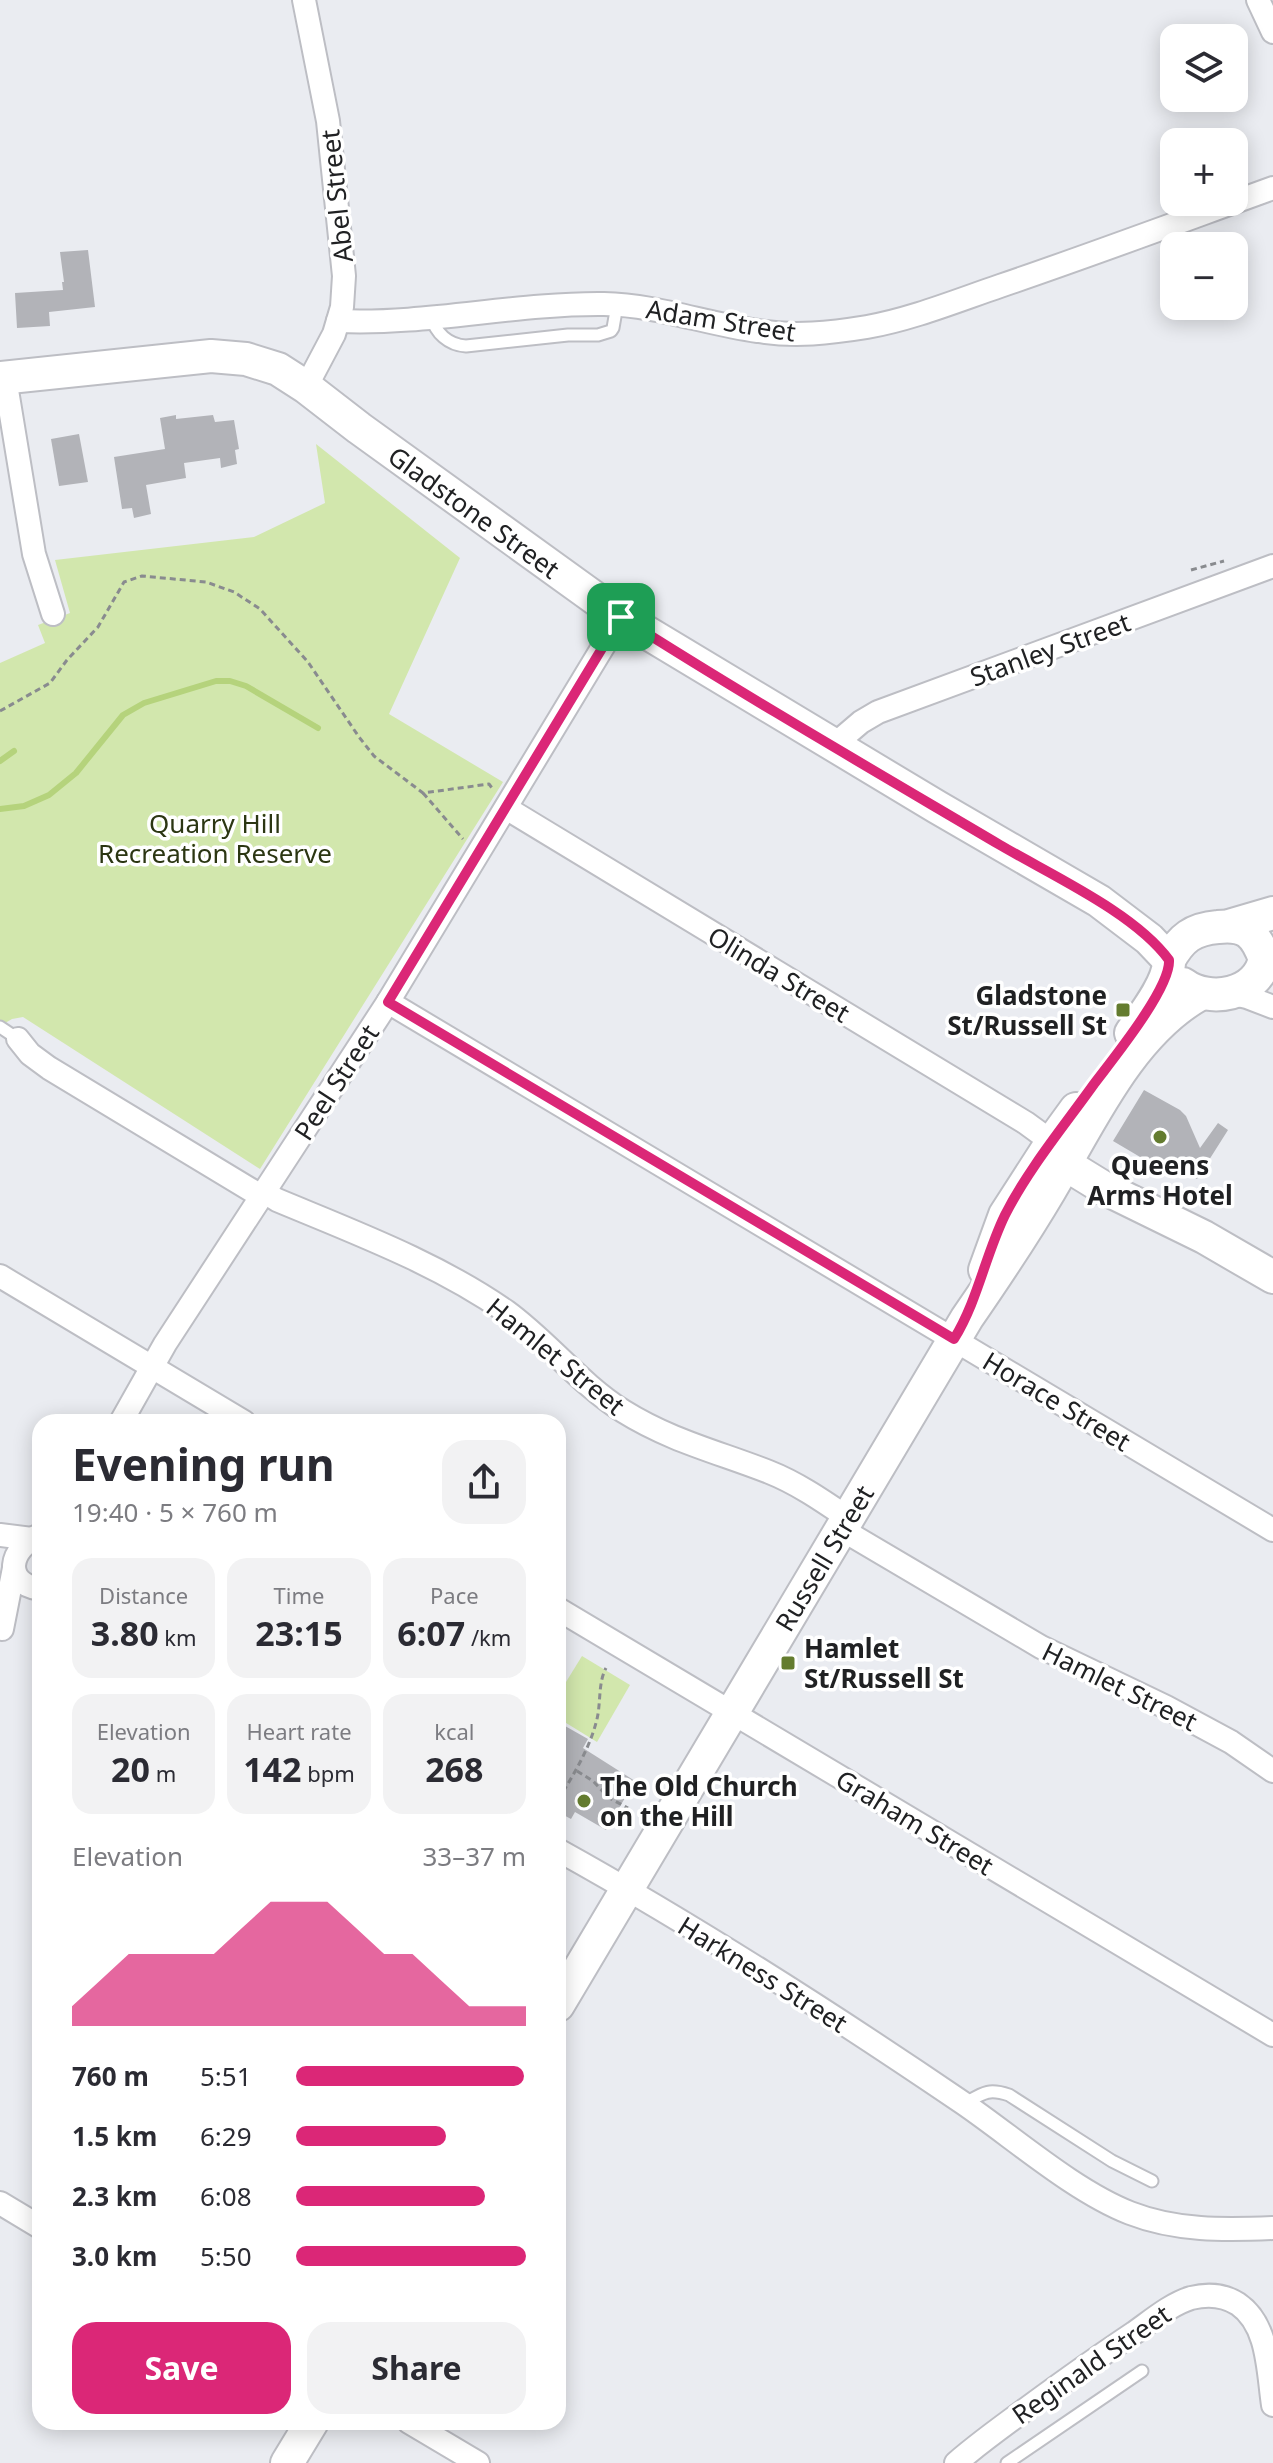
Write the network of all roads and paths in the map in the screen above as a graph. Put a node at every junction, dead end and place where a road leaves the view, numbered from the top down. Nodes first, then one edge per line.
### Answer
1 (304, 0) edge
2 (1258, 0) edge
3 (1273, 32) edge
4 (1273, 188) edge
5 (617, 305) junction
6 (431, 317) junction
7 (338, 321) junction
8 (2, 378) edge
9 (306, 387) junction
10 (1224, 561) dead end
11 (1273, 566) edge
12 (1191, 570) dead end
13 (53, 614) dead end
14 (621, 617) junction
15 (0, 711) edge
16 (834, 745) junction
17 (423, 793) junction
18 (506, 808) junction
19 (466, 843) dead end
20 (1099, 901) junction
21 (1273, 913) edge
22 (1232, 925) junction
23 (1199, 929) junction
24 (1269, 960) edge
25 (1170, 962) junction
26 (1214, 993) junction
27 (388, 1002) junction
28 (1273, 1007) edge
29 (9, 1033) edge
30 (1064, 1151) junction
31 (263, 1194) junction
32 (0, 1276) edge
33 (1272, 1277) edge
34 (961, 1328) junction
35 (152, 1366) junction
36 (125, 1414) edge
37 (231, 1414) edge
38 (845, 1523) junction
39 (1273, 1530) edge
40 (0, 1535) edge
41 (32, 1537) edge
42 (32, 1540) edge
43 (10, 1563) edge
44 (32, 1587) edge
45 (32, 1598) edge
46 (566, 1614) edge
47 (1, 1630) edge
48 (606, 1668) dead end
49 (732, 1713) junction
50 (576, 1770) junction
51 (1273, 1771) edge
52 (566, 1787) edge
53 (628, 1808) dead end
54 (566, 1855) edge
55 (627, 1890) junction
56 (566, 1992) edge
57 (1273, 2035) edge
58 (964, 2104) junction
59 (1152, 2181) dead end
60 (0, 2203) edge
61 (32, 2222) edge
62 (1262, 2228) edge
63 (1142, 2371) dead end
64 (1273, 2405) edge
65 (307, 2430) edge
66 (422, 2430) edge
67 (287, 2463) edge
68 (478, 2463) edge
69 (957, 2463) edge
70 (1007, 2463) edge

1 - 7 street, Abel Street
2 - 3 street
4 - 5 street, Adam Street
5 - 6 street, Adam Street
5 - 6 lane
6 - 7 street, Adam Street
7 - 9 street, Abel Street
8 - 9 main road
8 - 13 street
9 - 14 main road, Gladstone Street
10 - 12 path
11 - 16 street, Stanley Street
14 - 16 main road, Gladstone Street
14 - 18 street, Peel Street
15 - 17 path
16 - 20 main road, Gladstone Street
17 - 18 path
17 - 19 path
18 - 27 street, Peel Street
18 - 30 street, Olinda Street
20 - 23 main road, Gladstone Street
20 - 25 main road, Gladstone Street
21 - 22 main road
22 - 23 main road
22 - 24 main road
23 - 25 main road
24 - 26 main road
25 - 26 main road
25 - 30 main road, Russell Street
26 - 28 street
26 - 30 main road, Russell Street
27 - 31 street, Peel Street
27 - 34 street, Horace Street
29 - 31 street, Hamlet Street
30 - 33 main road, Olinda Street
30 - 34 main road, Russell Street
31 - 35 street, Peel Street
31 - 38 street, Hamlet Street
32 - 35 street
34 - 38 main road, Russell Street
34 - 39 street, Horace Street
35 - 36 street, Peel Street
35 - 37 street
38 - 49 main road, Russell Street
38 - 51 street, Hamlet Street
40 - 41 street
42 - 43 street
43 - 44 street
43 - 47 street
45 - 47 street
46 - 49 street, Graham Street
48 - 50 path
49 - 55 main road, Russell Street
49 - 57 street, Graham Street
50 - 52 path
50 - 53 path
54 - 55 street, Harkness Street
55 - 56 main road, Russell Street
55 - 58 street, Harkness Street
58 - 59 lane
58 - 62 street, Harkness Street
60 - 61 street
63 - 70 lane, Reginald Street
64 - 69 street, Reginald Street
65 - 67 main road
66 - 68 street

